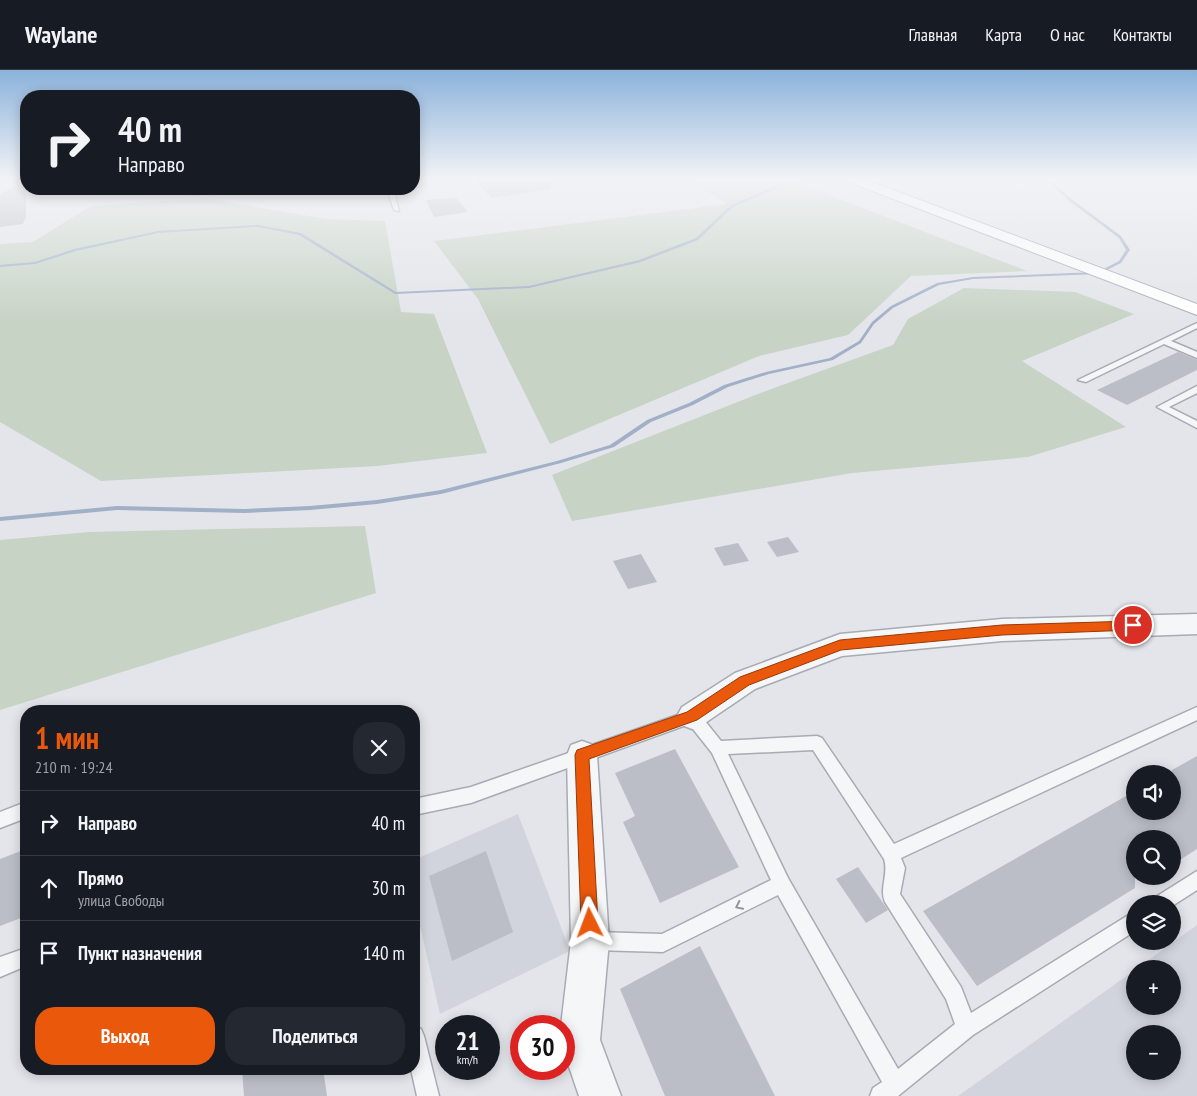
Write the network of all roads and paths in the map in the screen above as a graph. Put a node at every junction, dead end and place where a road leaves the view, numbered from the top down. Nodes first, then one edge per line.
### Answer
1 (978, 227) edge
2 (1197, 310) edge
3 (1197, 325) edge
4 (1164, 341) junction
5 (1197, 355) edge
6 (1083, 380) dead end
7 (1197, 389) edge
8 (1197, 425) edge
9 (1197, 624) edge
10 (1197, 713) edge
11 (692, 716) junction
12 (717, 748) junction
13 (582, 755) junction
14 (420, 806) edge
15 (20, 812) edge
16 (0, 820) edge
17 (891, 854) junction
18 (1197, 880) edge
19 (782, 884) junction
20 (1174, 895) edge
21 (1126, 926) edge
22 (590, 941) junction
23 (20, 960) edge
24 (0, 968) edge
25 (966, 1028) junction
26 (420, 1062) edge
27 (888, 1090) edge
28 (428, 1096) edge
29 (600, 1096) edge

1 - 2 street
3 - 4 lane
4 - 5 lane
4 - 6 lane
7 - 8 lane
9 - 11 street
10 - 17 lane
11 - 12 lane
11 - 13 lane
12 - 17 lane
12 - 19 lane
13 - 14 lane
13 - 22 street
15 - 16 lane
17 - 25 lane
18 - 20 lane
19 -> 22 lane
19 - 27 lane
21 - 25 lane
22 - 29 street
23 - 24 lane
25 - 27 lane
26 - 28 lane

